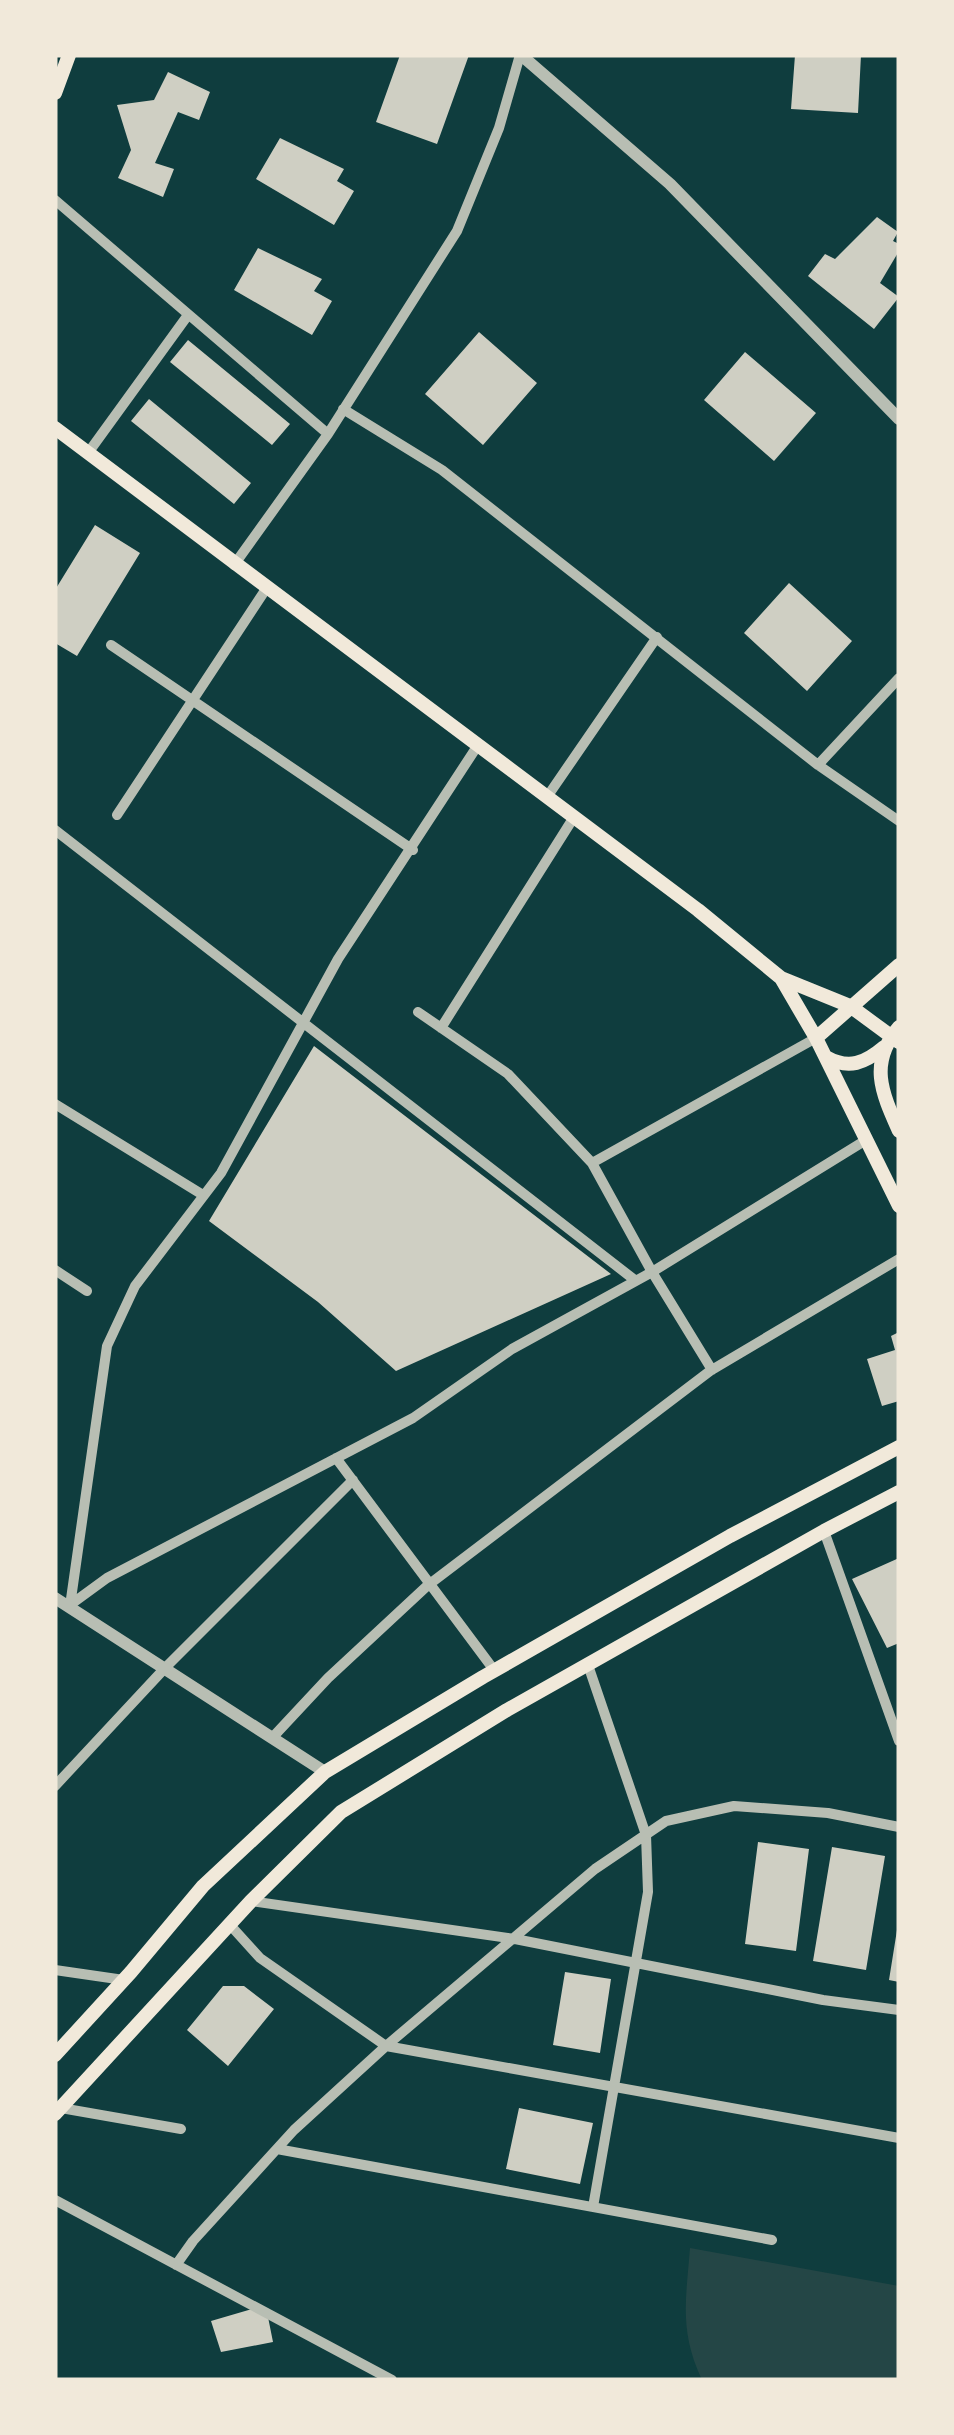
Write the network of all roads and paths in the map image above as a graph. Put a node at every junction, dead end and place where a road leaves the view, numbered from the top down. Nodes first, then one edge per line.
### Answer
1 (69, 55) edge
2 (520, 55) edge
3 (55, 93) edge
4 (55, 200) edge
5 (188, 315) junction
6 (343, 409) junction
7 (899, 418) edge
8 (55, 428) edge
9 (328, 434) junction
10 (88, 453) junction
11 (234, 565) junction
12 (266, 589) junction
13 (657, 637) junction
14 (111, 645) dead end
15 (899, 678) edge
16 (192, 700) junction
17 (478, 745) junction
18 (818, 765) junction
19 (547, 797) junction
20 (117, 815) dead end
21 (574, 818) junction
22 (899, 821) edge
23 (55, 830) edge
24 (412, 850) junction
25 (899, 966) edge
26 (781, 978) junction
27 (850, 1006) junction
28 (418, 1012) dead end
29 (302, 1025) junction
30 (441, 1028) junction
31 (816, 1038) junction
32 (893, 1038) edge
33 (825, 1057) junction
34 (55, 1104) edge
35 (899, 1131) edge
36 (866, 1140) junction
37 (592, 1163) junction
38 (203, 1195) junction
39 (899, 1206) edge
40 (899, 1259) edge
41 (55, 1270) edge
42 (652, 1272) junction
43 (636, 1281) junction
44 (87, 1291) dead end
45 (712, 1370) junction
46 (899, 1447) edge
47 (336, 1458) junction
48 (353, 1480) junction
49 (899, 1492) edge
50 (824, 1531) junction
51 (432, 1582) junction
52 (55, 1598) edge
53 (70, 1606) junction
54 (588, 1665) junction
55 (165, 1668) junction
56 (494, 1670) junction
57 (272, 1738) junction
58 (899, 1740) edge
59 (326, 1772) junction
60 (55, 1786) edge
61 (899, 1827) edge
62 (646, 1835) junction
63 (251, 1901) junction
64 (231, 1926) junction
65 (516, 1939) junction
66 (635, 1962) junction
67 (55, 1970) edge
68 (124, 1980) junction
69 (899, 2010) edge
70 (386, 2046) junction
71 (55, 2054) edge
72 (614, 2086) junction
73 (58, 2111) edge
74 (181, 2129) dead end
75 (899, 2138) edge
76 (277, 2150) junction
77 (55, 2200) edge
78 (592, 2208) junction
79 (772, 2240) dead end
80 (176, 2264) junction
81 (392, 2380) edge

1 - 3 main road
2 - 6 street
2 - 7 street
4 - 5 street
5 - 9 street
5 - 10 street
6 - 9 street
6 - 13 street
8 - 10 main road
9 - 11 street
10 - 11 main road
11 - 12 main road
12 - 16 street
12 - 17 main road
13 - 18 street
13 - 19 street
14 - 16 street
15 - 18 street
16 - 20 street
16 - 24 street
17 - 19 main road
17 - 24 street
18 - 22 street
19 - 21 main road
21 - 26 main road
21 - 30 street
23 - 29 street
24 - 29 street
25 - 27 main road
26 - 27 main road
26 - 31 main road
27 - 31 main road
27 - 32 main road
28 - 30 street
29 - 38 street
29 - 43 street
30 - 37 street
31 - 33 main road
31 - 37 street
32 - 33 main road
32 - 35 main road
33 - 36 main road
34 - 38 street
36 - 39 main road
36 - 42 street
37 - 42 street
38 - 53 street
40 - 45 street
41 - 44 street
42 - 43 street
42 - 45 street
43 - 47 street
45 - 51 street
46 - 56 main road
47 - 48 street
47 - 53 street
48 - 51 street
48 - 55 street
49 - 50 main road
50 - 54 main road
50 - 58 street
51 - 56 street
51 - 57 street
52 - 53 street
53 - 55 street
54 - 62 street
54 - 63 main road
55 - 57 street
55 - 60 street
56 - 59 main road
57 - 59 street
59 - 68 main road
61 - 62 street
62 - 65 street
62 - 66 street
63 - 64 main road
63 - 65 street
64 - 70 street
64 - 73 main road
65 - 66 street
65 - 70 street
66 - 69 street
66 - 72 street
67 - 68 street
68 - 71 main road
70 - 72 street
70 - 76 street
72 - 75 street
72 - 78 street
73 - 74 street
76 - 78 street
76 - 80 street
77 - 80 street
78 - 79 street
80 - 81 street

